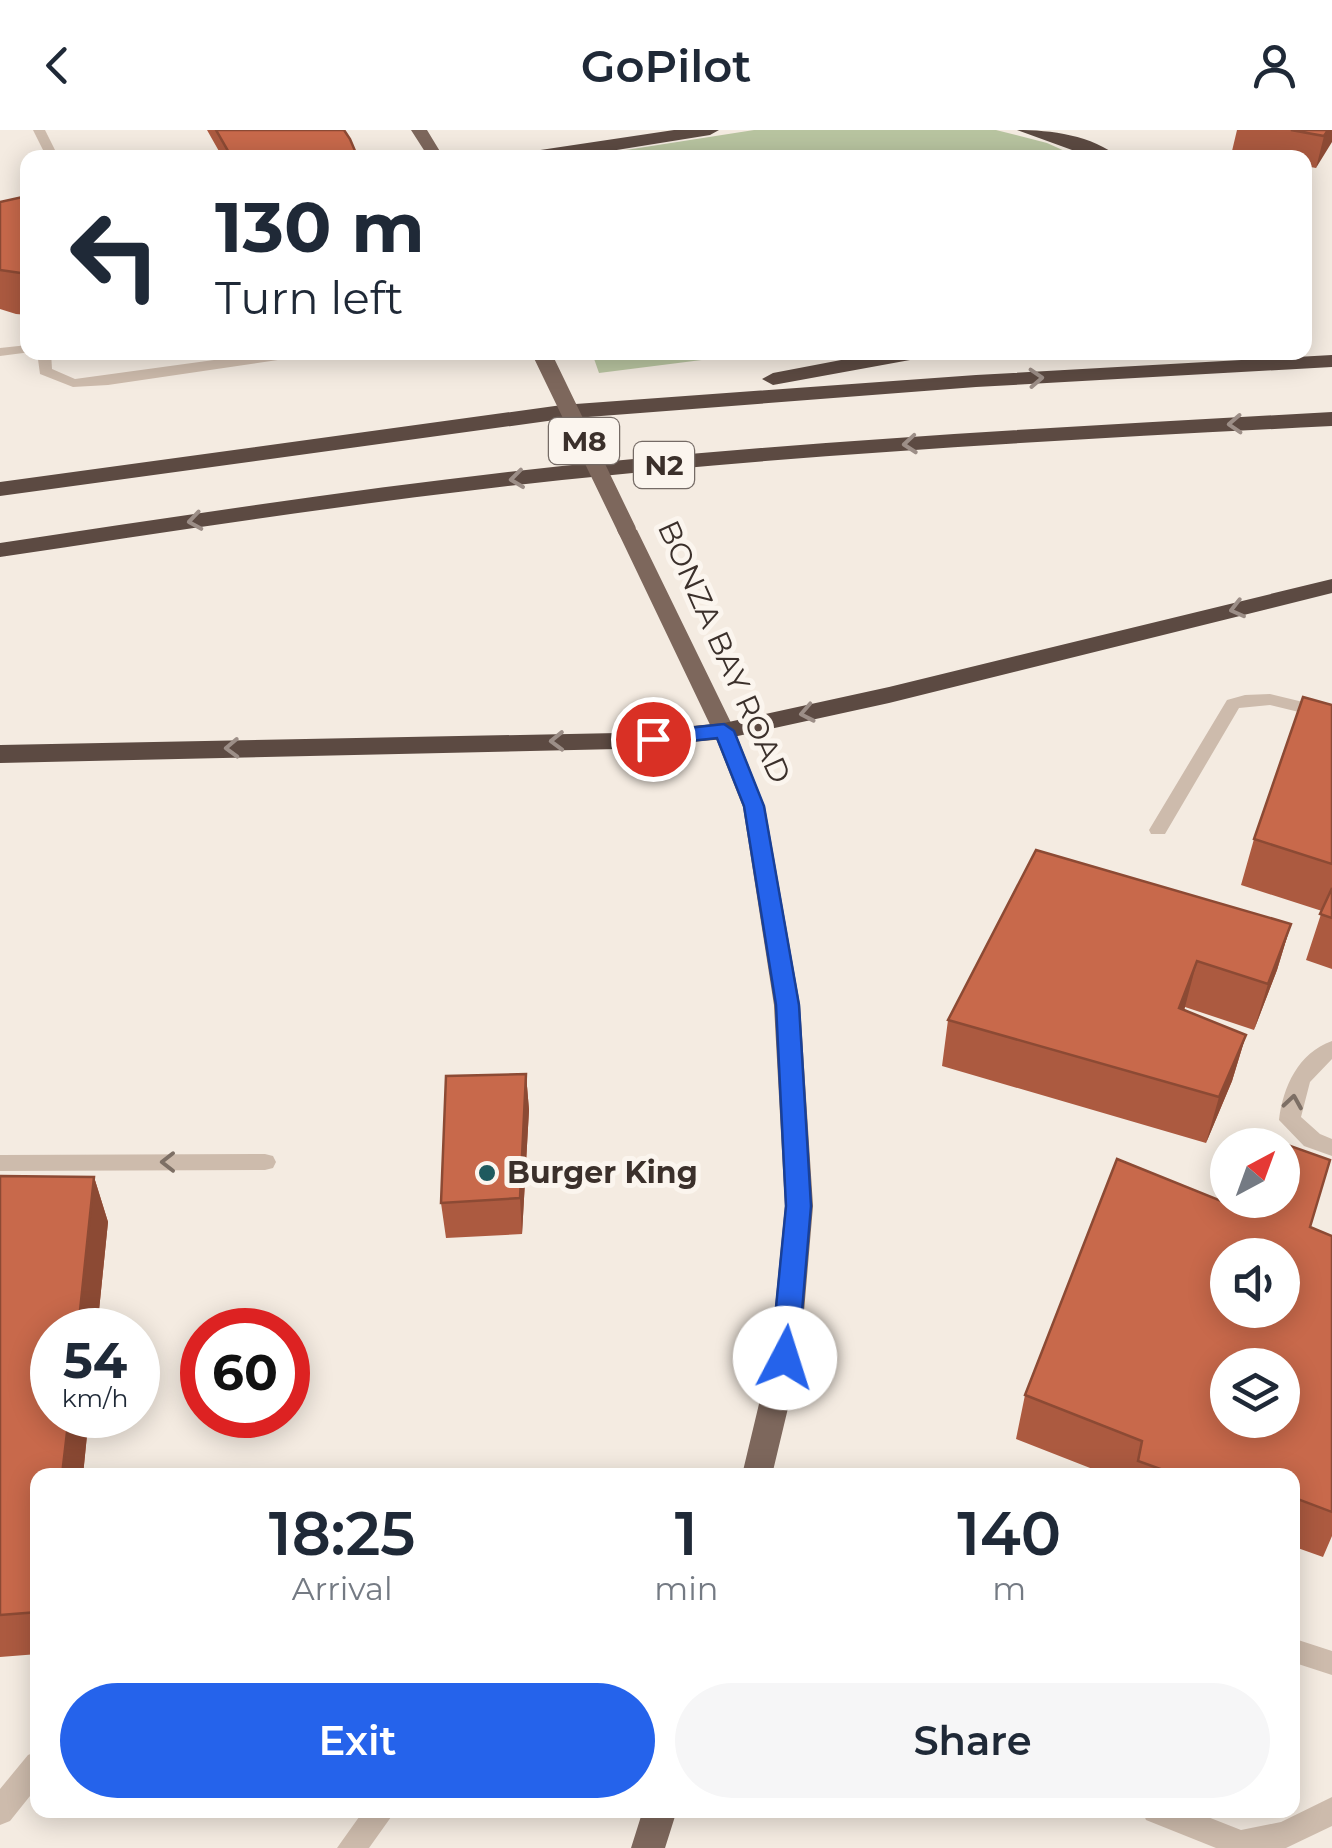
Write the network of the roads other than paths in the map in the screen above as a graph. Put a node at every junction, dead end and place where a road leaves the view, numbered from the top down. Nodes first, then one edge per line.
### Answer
1 (710, 130) edge
2 (1026, 130) edge
3 (579, 150) edge
4 (1093, 150) edge
5 (44, 360) edge
6 (209, 360) edge
7 (545, 360) edge
8 (877, 360) edge
9 (1332, 361) edge
10 (1332, 420) edge
11 (305, 446) junction
12 (0, 489) edge
13 (0, 550) edge
14 (1332, 586) edge
15 (1332, 715) edge
16 (724, 731) junction
17 (0, 754) edge
18 (1158, 830) dead end
19 (1332, 1049) edge
20 (1332, 1148) edge
21 (265, 1162) dead end
22 (0, 1164) edge
23 (759, 1468) edge
24 (1300, 1653) edge
25 (1332, 1663) edge
26 (30, 1774) edge
27 (0, 1811) edge
28 (1332, 1812) edge
29 (375, 1818) edge
30 (657, 1818) edge
31 (1175, 1818) edge
32 (1241, 1846) edge
33 (351, 1848) edge
34 (648, 1848) edge

1 - 3 highway
2 - 4 highway
5 - 6 lane
7 - 16 main road, BONZA BAY ROAD / M8, bridge
8 - 11 highway
11 -> 9 highway, N2
10 -> 13 highway, N2
11 - 12 highway, N2
14 -> 16 highway
15 - 18 lane
16 -> 17 highway
16 - 23 main road, BONZA BAY ROAD / M8
20 -> 19 lane
21 -> 22 lane
24 - 25 lane
26 - 27 lane
28 - 32 lane
29 - 33 lane
30 - 34 main road
31 - 32 lane

